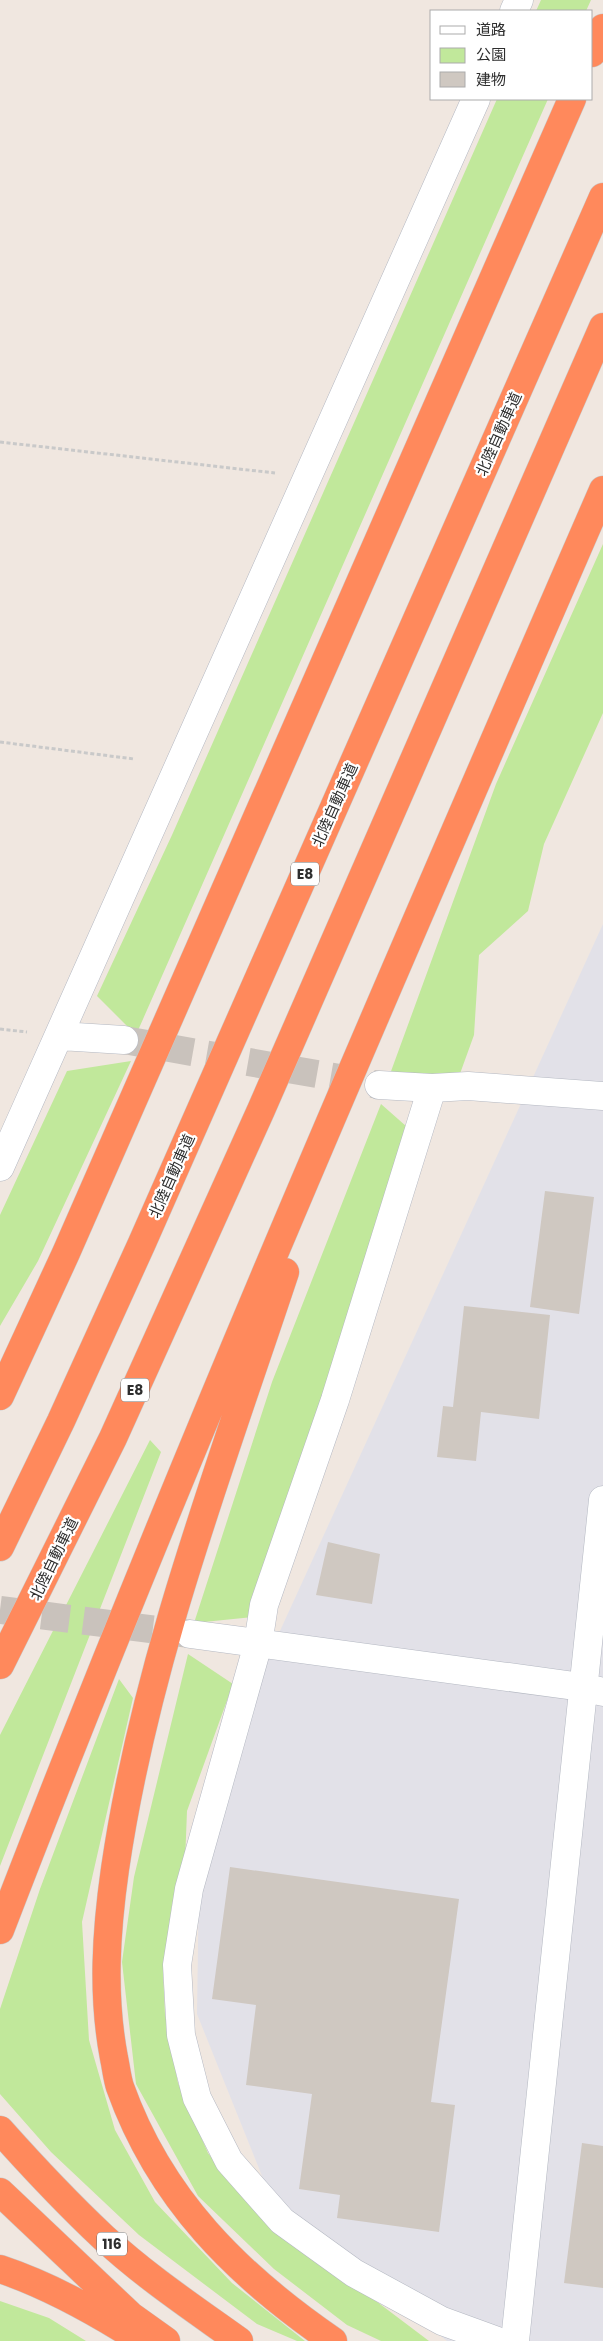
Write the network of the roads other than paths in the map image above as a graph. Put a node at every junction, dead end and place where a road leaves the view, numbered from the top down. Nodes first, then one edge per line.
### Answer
1 (603, 28) edge
2 (593, 51) edge
3 (476, 100) edge
4 (572, 100) edge
5 (603, 197) edge
6 (603, 327) edge
7 (603, 490) edge
8 (60, 1036) junction
9 (124, 1040) tunnel mouth
10 (356, 1059) junction
11 (379, 1085) tunnel mouth
12 (432, 1088) junction
13 (603, 1096) edge
14 (0, 1167) edge
15 (0, 1396) edge
16 (603, 1500) edge
17 (0, 1547) edge
18 (190, 1634) tunnel mouth
19 (258, 1644) junction
20 (0, 1665) edge
21 (593, 1689) edge
22 (0, 1930) edge
23 (0, 2130) edge
24 (0, 2192) edge
25 (0, 2269) edge
26 (142, 2341) edge
27 (166, 2341) edge
28 (239, 2341) edge
29 (333, 2341) edge
30 (496, 2341) edge
31 (515, 2341) edge

1 - 2 highway
3 - 8 street
4 - 15 highway
5 - 17 highway, 北陸自動車道 / E8
6 - 20 highway, 北陸自動車道 / E8
7 - 10 highway
8 - 9 street
8 - 14 street
10 - 22 highway
10 - 29 highway
11 - 12 street
12 - 13 street
12 - 19 street
16 - 21 street
18 - 19 street
19 - 21 street
19 - 30 street
21 - 31 street
23 - 28 highway, 116
24 - 27 highway
25 - 26 highway

